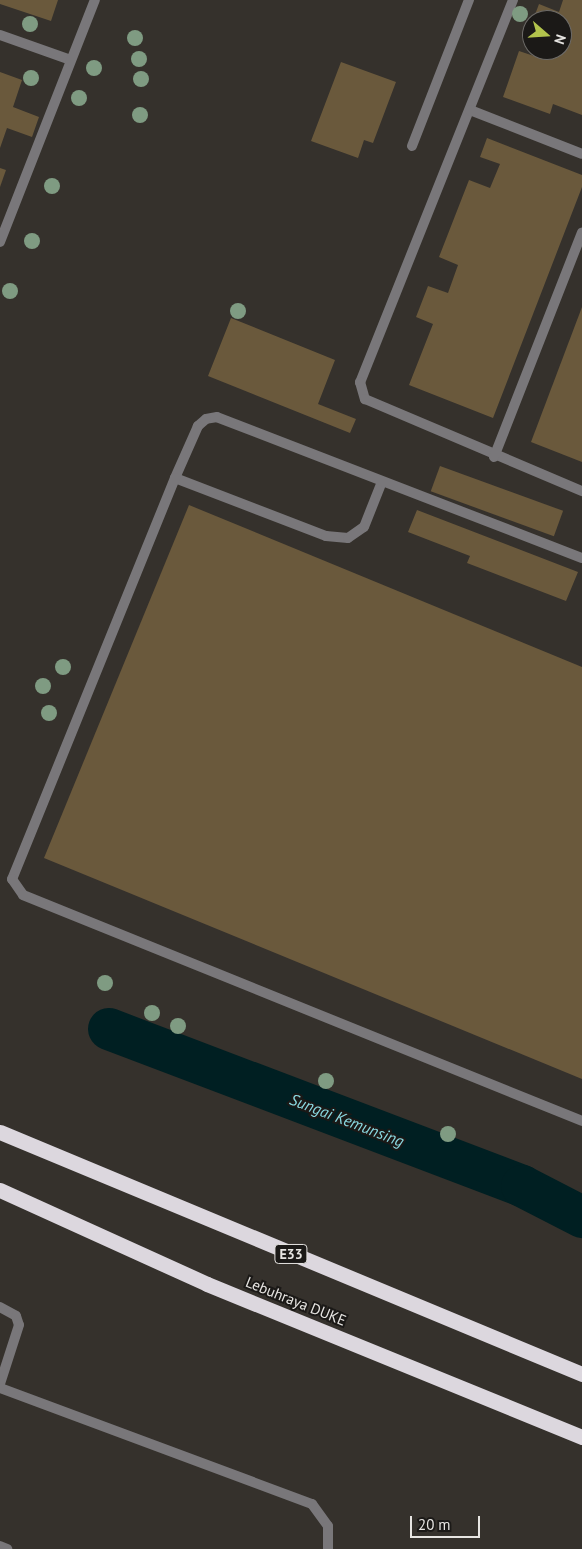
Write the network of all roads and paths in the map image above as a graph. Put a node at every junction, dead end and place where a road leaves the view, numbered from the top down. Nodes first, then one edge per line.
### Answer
1 (95, 0) edge
2 (468, 0) edge
3 (513, 0) edge
4 (0, 35) edge
5 (72, 60) junction
6 (470, 110) junction
7 (412, 146) dead end
8 (582, 154) edge
9 (582, 233) edge
10 (0, 242) edge
11 (494, 457) junction
12 (175, 478) junction
13 (382, 484) junction
14 (582, 491) edge
15 (582, 558) edge
16 (582, 1121) edge
17 (0, 1132) edge
18 (0, 1190) edge
19 (0, 1307) edge
20 (582, 1374) edge
21 (0, 1384) edge
22 (0, 1388) edge
23 (582, 1437) edge
24 (0, 1546) edge
25 (7, 1549) edge
26 (328, 1549) edge

1 - 5 street
2 - 7 street
3 - 6 street
4 - 5 street
5 - 10 street
6 - 8 street
6 - 11 street
9 - 11 street
11 - 14 street
12 - 13 street
12 - 13 street
12 - 16 street
13 - 15 street
17 - 20 highway, E33
18 - 23 highway, Lebuhraya DUKE
19 - 21 street
22 - 26 street
24 - 25 street

